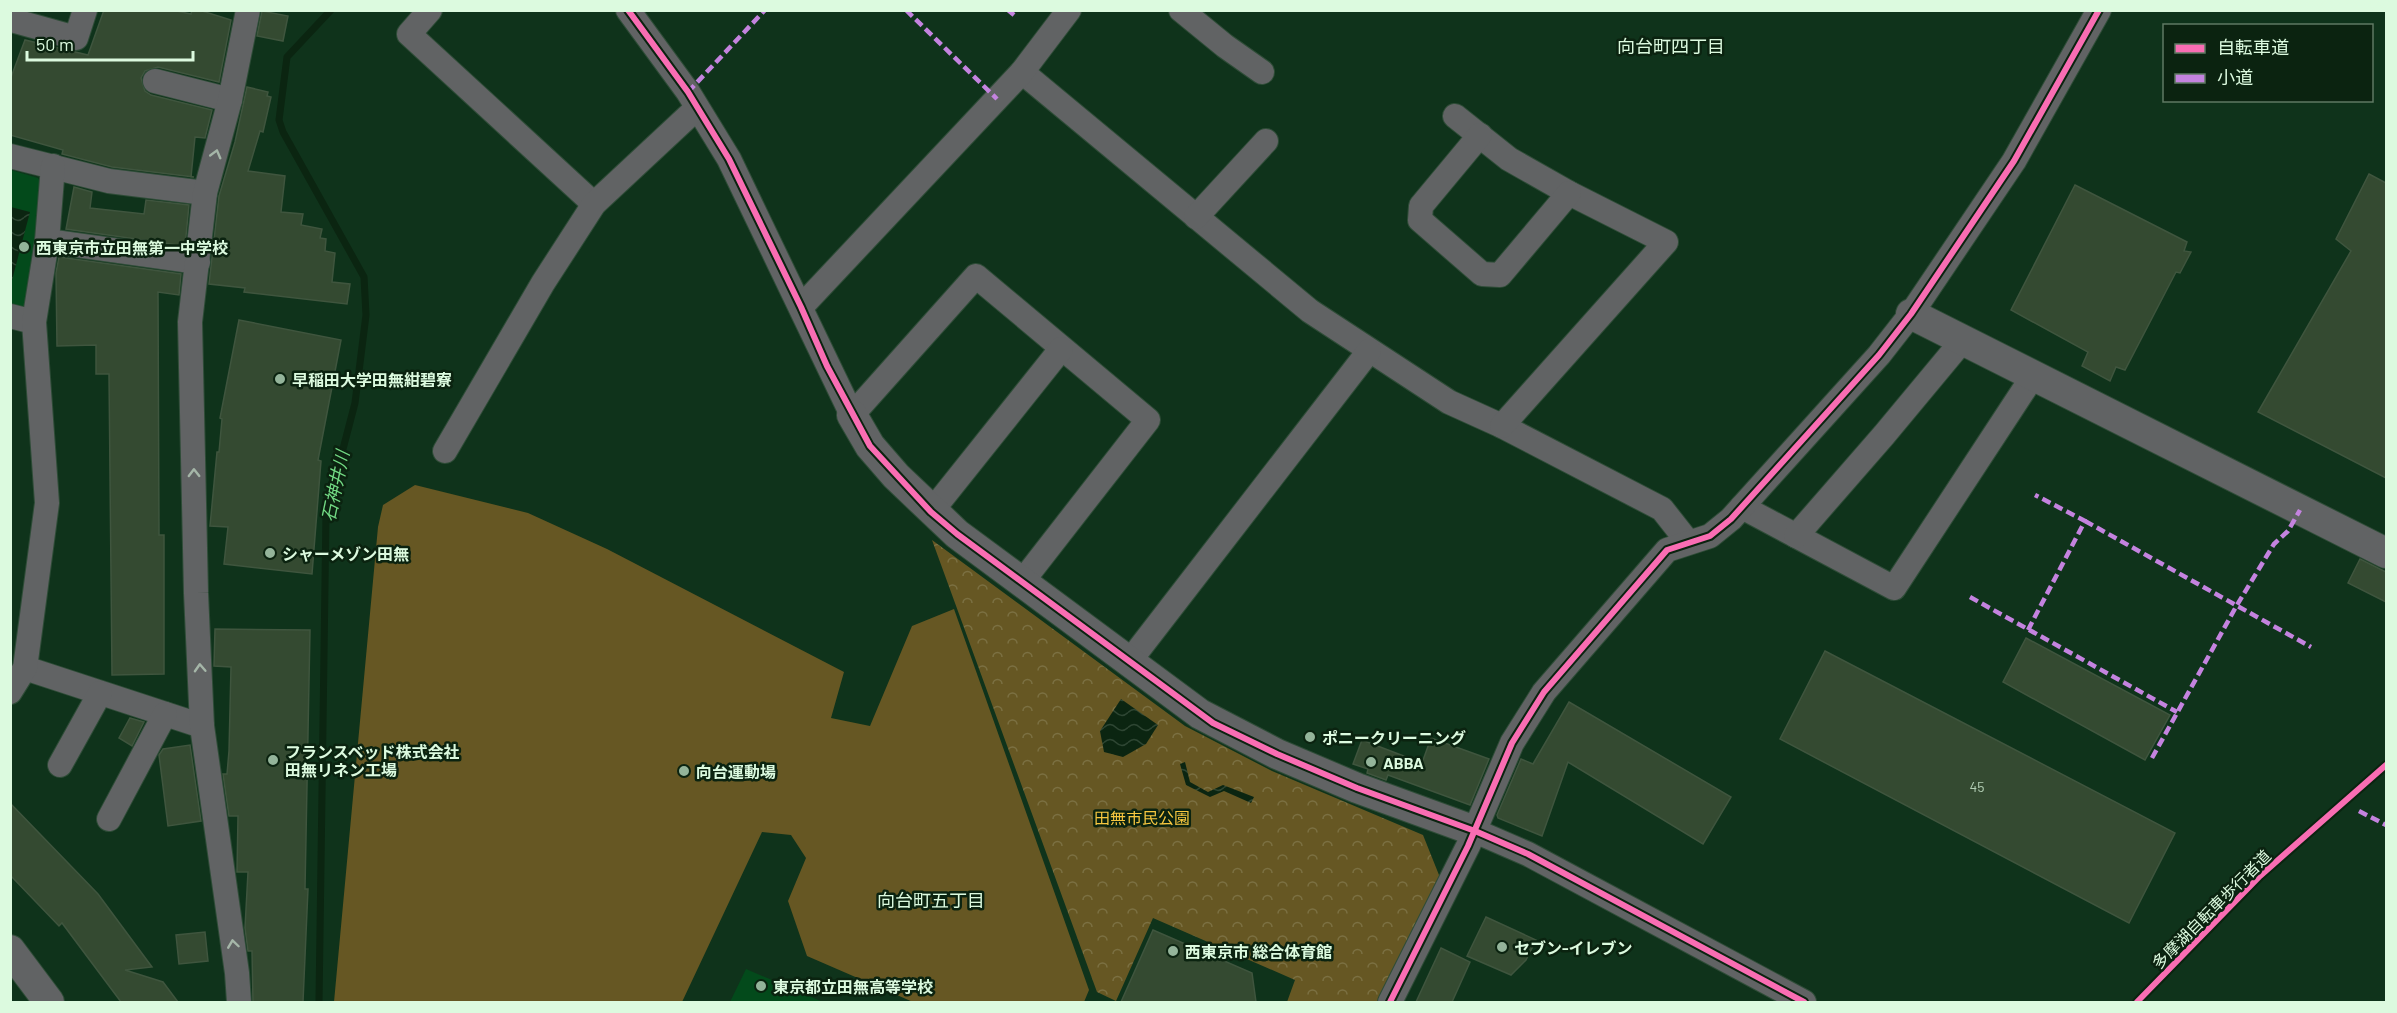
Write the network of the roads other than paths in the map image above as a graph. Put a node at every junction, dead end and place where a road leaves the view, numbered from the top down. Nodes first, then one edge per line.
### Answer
1 (85, 10) edge
2 (430, 10) edge
3 (628, 10) edge
4 (1069, 10) edge
5 (1180, 10) edge
6 (2098, 10) edge
7 (246, 11) edge
8 (14, 22) edge
9 (1022, 72) junction
10 (1262, 72) dead end
11 (155, 81) dead end
12 (230, 100) junction
13 (697, 108) junction
14 (1455, 116) dead end
15 (1480, 135) junction
16 (1266, 141) dead end
17 (10, 156) edge
18 (53, 166) junction
19 (205, 193) junction
20 (1569, 193) junction
21 (594, 204) junction
22 (1196, 217) junction
23 (47, 241) junction
24 (198, 262) junction
25 (801, 307) junction
26 (1911, 314) junction
27 (10, 316) edge
28 (34, 322) junction
29 (1962, 340) junction
30 (1061, 348) junction
31 (1369, 351) junction
32 (2033, 376) junction
33 (852, 416) junction
34 (1502, 426) junction
35 (445, 451) dead end
36 (1742, 507) junction
37 (931, 512) junction
38 (1796, 536) junction
39 (1688, 542) junction
40 (2386, 554) edge
41 (1021, 583) junction
42 (1129, 662) junction
43 (25, 668) junction
44 (10, 692) edge
45 (100, 693) junction
46 (165, 714) junction
47 (202, 726) junction
48 (60, 765) dead end
49 (109, 819) dead end
50 (1475, 831) junction
51 (10, 950) edge
52 (49, 1002) edge
53 (239, 1002) edge
54 (1390, 1002) edge
55 (1804, 1002) edge

1 - 8 street
2 - 21 street
3 - 13 street
4 - 9 street
5 - 10 street
6 - 26 street
7 - 12 street
9 - 22 street
9 - 25 street
11 - 12 street
19 -> 12 street
13 - 21 street
13 - 25 street
14 - 15 street
15 - 20 street
15 - 20 street
16 - 22 street
17 - 18 street
18 - 19 street
18 - 23 street
19 - 24 street
20 - 34 street
21 - 35 street
22 - 31 street
23 - 24 street
23 - 28 street
47 -> 24 street
25 - 33 street
26 - 29 street
26 - 36 street
27 - 28 street
28 - 43 street
29 - 32 street
29 - 38 street
30 - 33 street
30 - 37 street
30 - 41 street
31 - 34 street
31 - 42 street
32 - 38 street
32 - 40 street
33 - 37 street
34 - 39 street
36 - 38 street
36 - 39 street
37 - 41 street
39 - 50 street
41 - 42 street
42 - 50 street
43 - 44 street
43 - 45 street
45 - 46 street
45 - 48 street
46 - 47 street
46 - 49 street
53 -> 47 street
50 - 54 street
50 - 55 street
51 - 52 street

